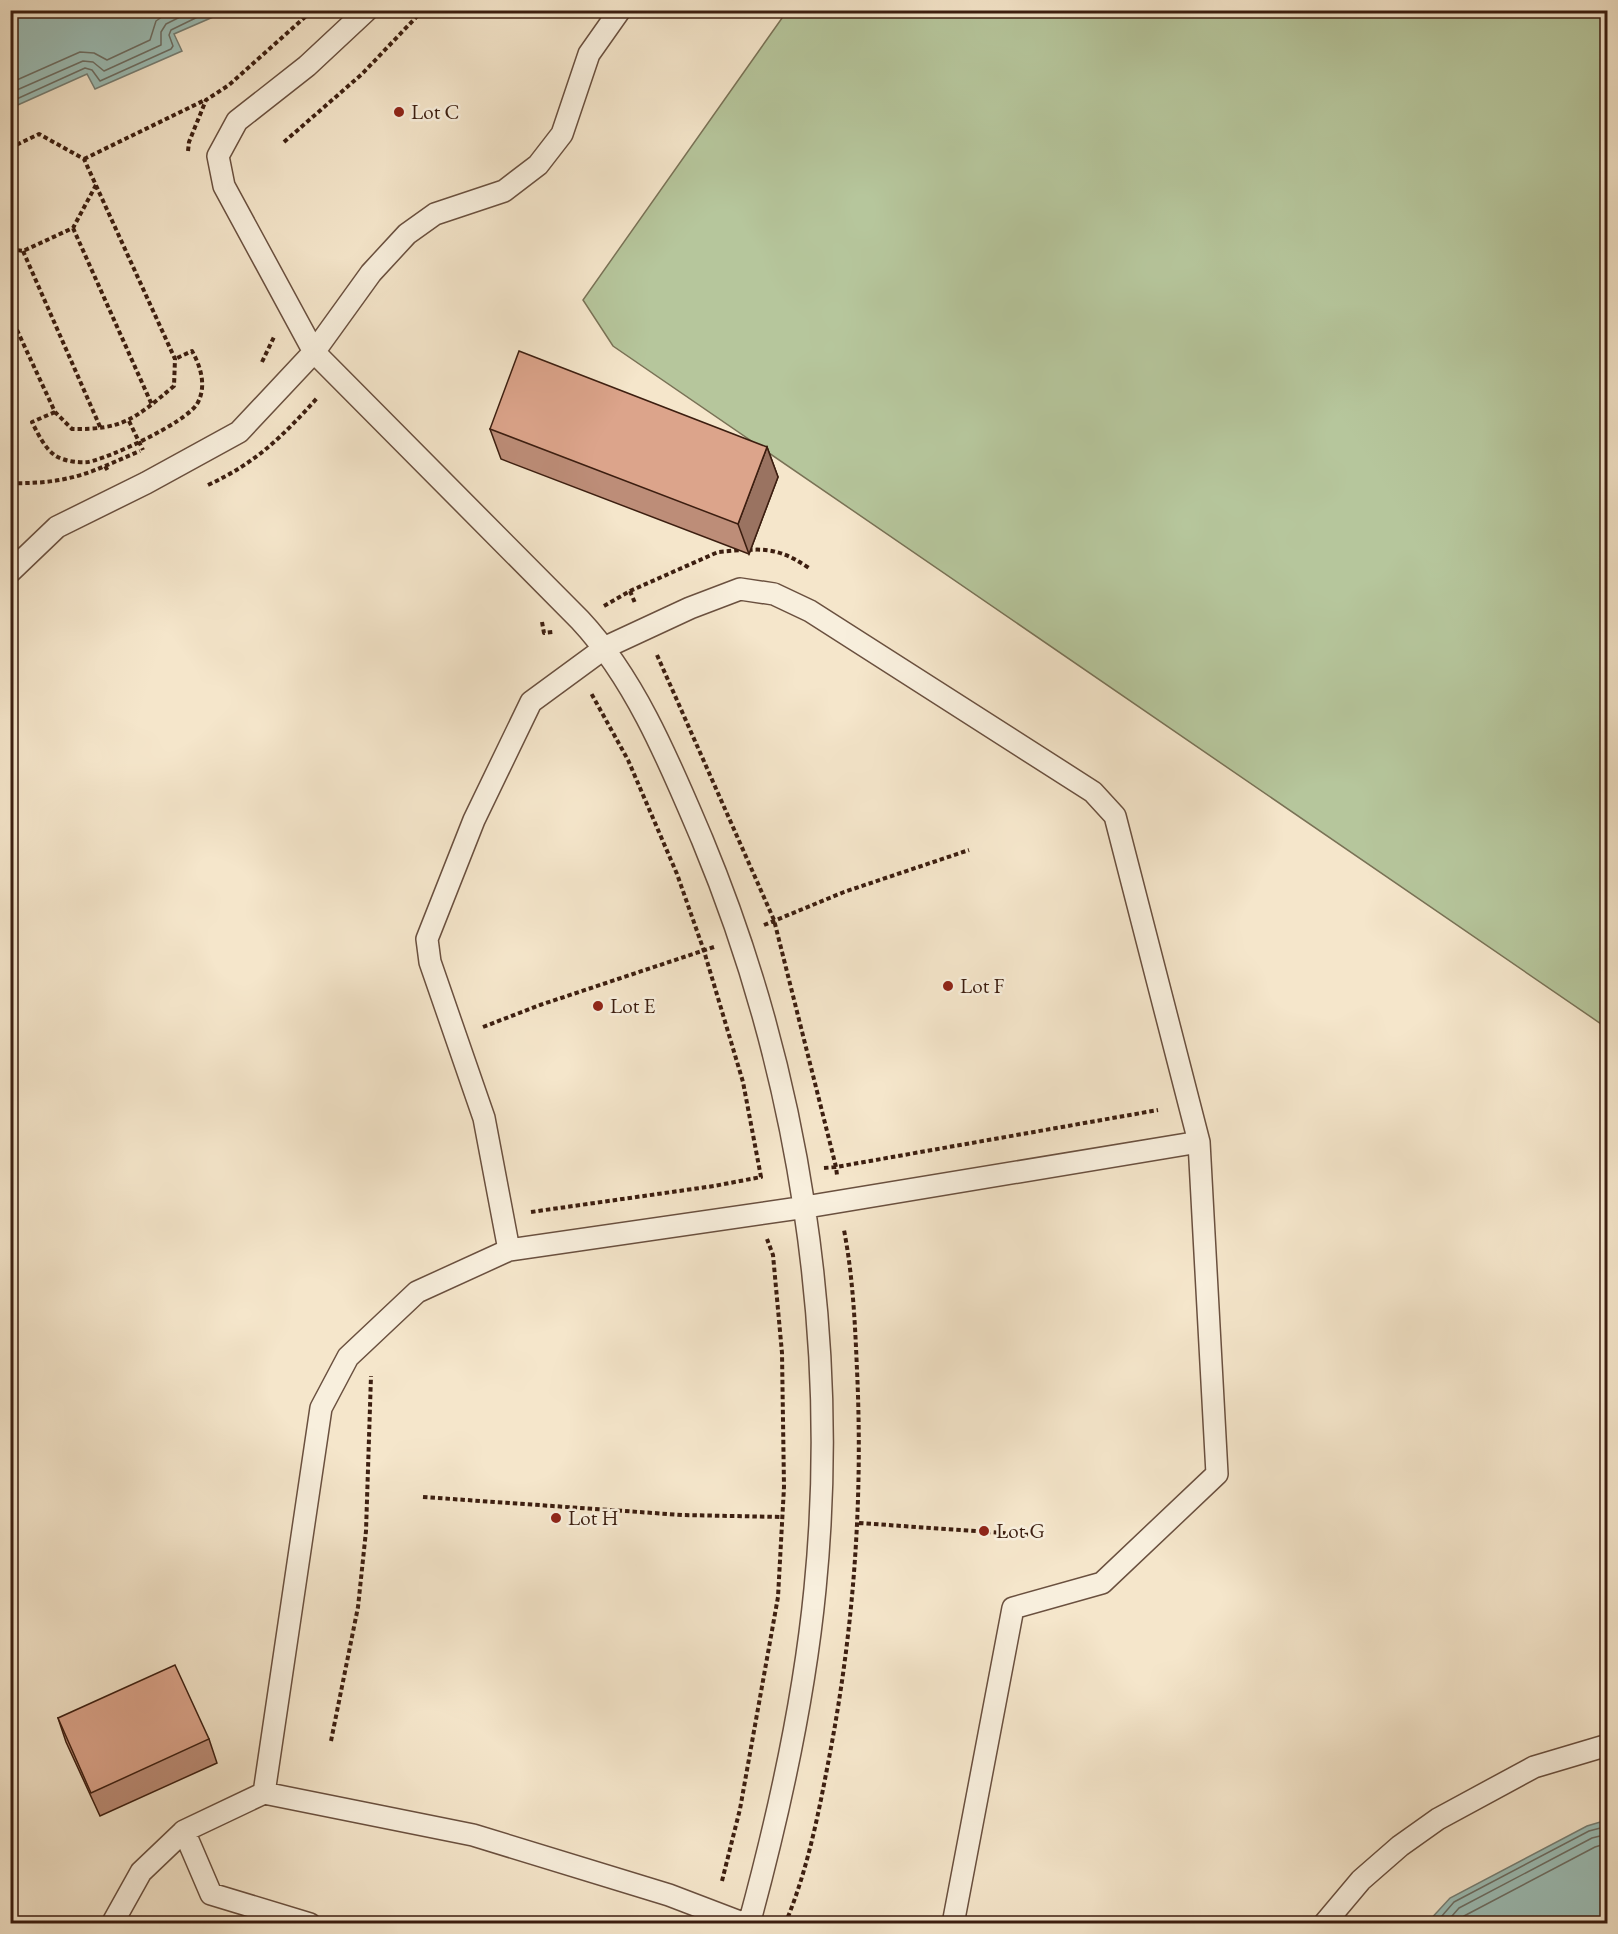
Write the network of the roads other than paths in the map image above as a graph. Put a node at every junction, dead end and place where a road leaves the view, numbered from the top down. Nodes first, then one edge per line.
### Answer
1 (367, 10) edge
2 (620, 10) edge
3 (314, 352) junction
4 (10, 572) edge
5 (606, 647) junction
6 (1199, 1142) junction
7 (806, 1207) junction
8 (509, 1250) junction
9 (1608, 1745) edge
10 (264, 1792) junction
11 (184, 1831) junction
12 (112, 1923) edge
13 (310, 1923) edge
14 (747, 1923) edge
15 (953, 1923) edge
16 (1324, 1923) edge

1 - 3 lane
2 - 3 lane
3 - 4 lane
3 - 5 lane
5 - 6 lane
5 - 7 lane
5 - 8 lane
6 - 7 lane
6 - 15 lane
7 - 8 lane
7 - 14 lane
8 - 10 lane
9 - 16 lane
10 - 11 lane
10 - 14 lane
11 - 12 lane
11 - 13 lane

